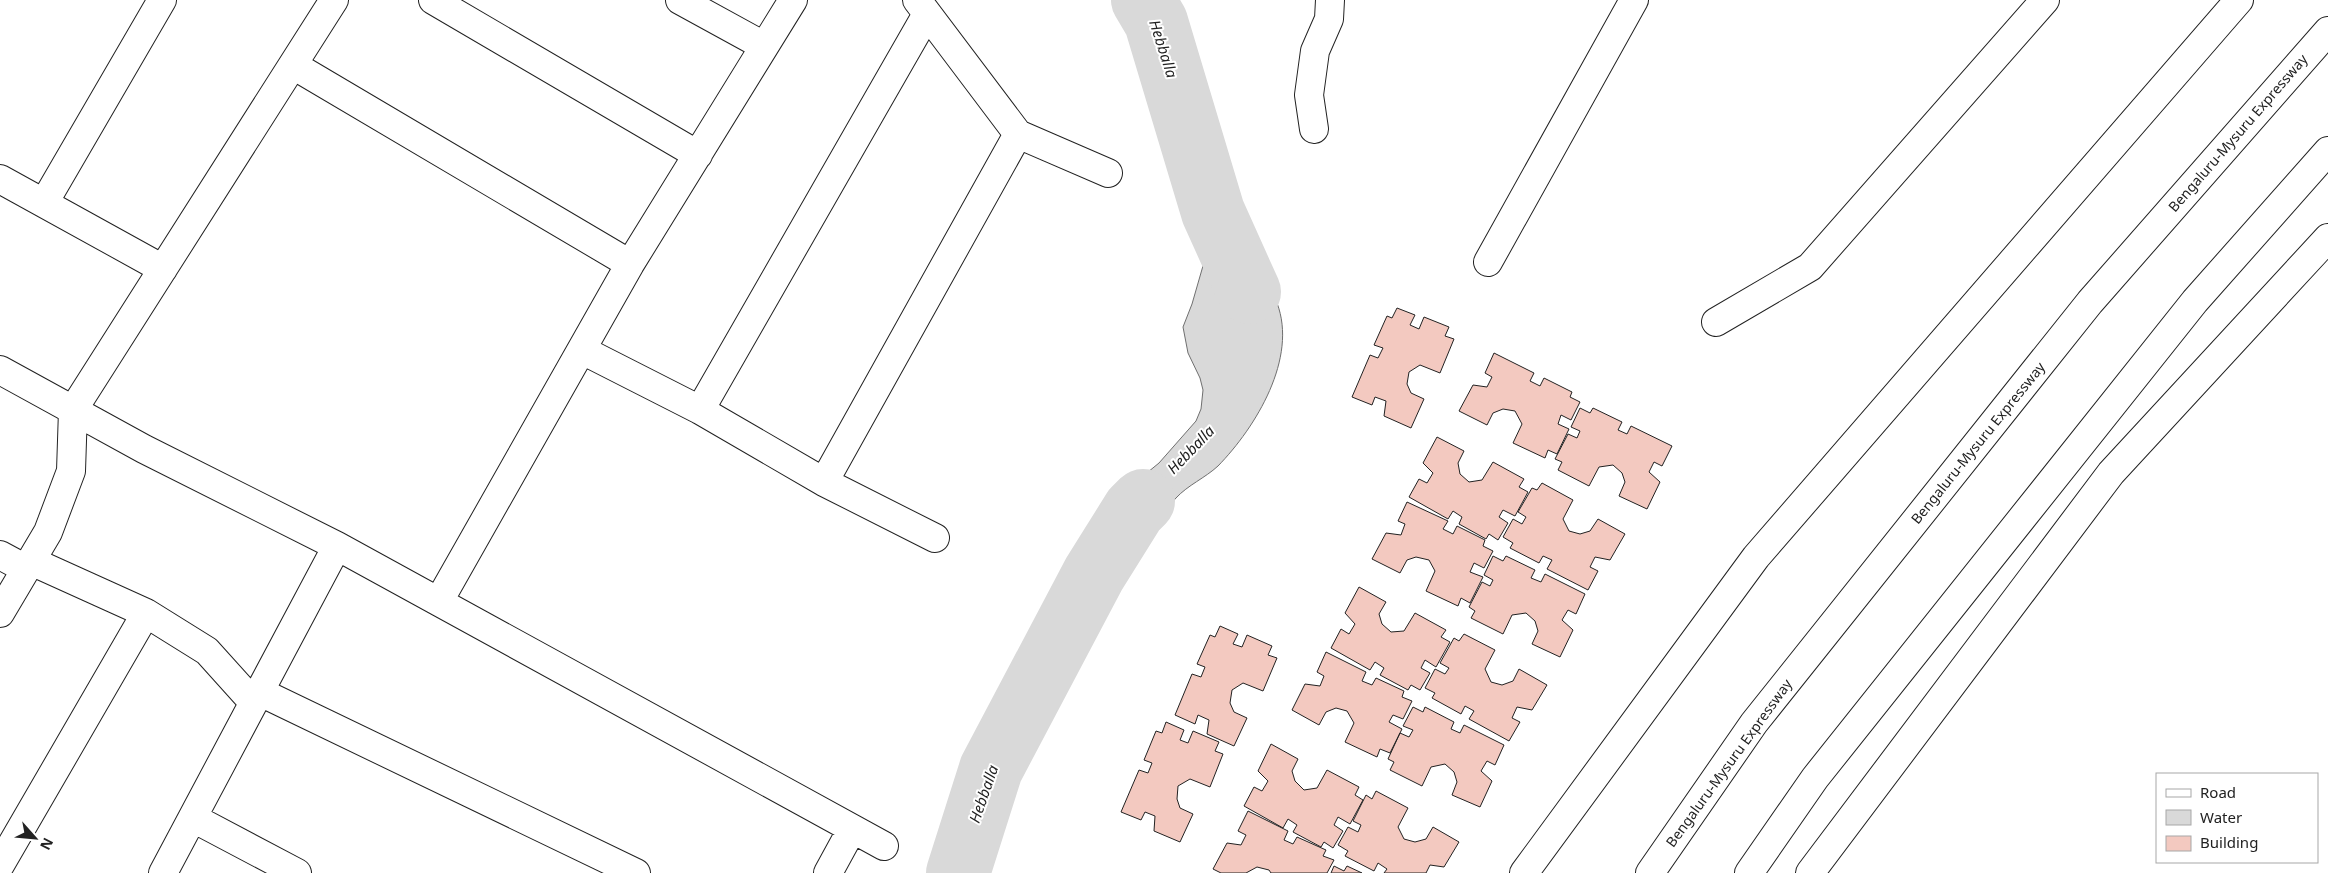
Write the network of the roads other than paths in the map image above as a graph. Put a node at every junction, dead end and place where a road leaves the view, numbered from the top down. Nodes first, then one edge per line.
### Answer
1 (162, 0) edge
2 (334, 0) edge
3 (434, 0) edge
4 (680, 0) edge
5 (793, 0) edge
6 (1330, 0) edge
7 (1634, 0) edge
8 (2045, 0) edge
9 (2239, 0) edge
10 (922, 7) edge
11 (2328, 31) edge
12 (764, 46) junction
13 (293, 65) junction
14 (1314, 129) dead end
15 (1018, 134) junction
16 (2328, 151) edge
17 (698, 155) junction
18 (1108, 173) dead end
19 (0, 179) edge
20 (44, 203) junction
21 (2328, 238) edge
22 (1488, 262) dead end
23 (630, 264) junction
24 (163, 269) junction
25 (1716, 322) dead end
26 (582, 350) junction
27 (0, 370) edge
28 (73, 410) junction
29 (700, 410) junction
30 (824, 482) junction
31 (934, 538) dead end
32 (337, 546) junction
33 (0, 555) edge
34 (28, 565) junction
35 (439, 602) junction
36 (0, 613) edge
37 (146, 613) junction
38 (255, 696) junction
39 (193, 818) junction
40 (852, 829) junction
41 (884, 846) dead end
42 (0, 865) edge
43 (163, 873) edge
44 (297, 873) edge
45 (636, 873) edge
46 (828, 873) edge
47 (1524, 873) edge
48 (1650, 873) edge
49 (1749, 873) edge
50 (1810, 873) edge

1 - 20 main road
2 - 13 main road
3 - 17 main road
4 - 12 main road
5 - 12 main road
6 - 14 main road
7 - 22 main road
8 - 25 main road
9 - 47 main road
10 - 15 main road
10 - 29 main road
11 - 48 main road, Bengaluru-Mysuru Expressway
12 - 17 main road
13 - 23 main road
13 - 24 main road
15 - 18 main road
15 - 30 main road
16 - 49 main road
17 - 23 main road
19 - 20 main road
20 - 24 main road
21 - 50 main road
23 - 26 main road
24 - 28 main road
26 - 29 main road
26 - 35 main road
27 - 28 main road
28 - 32 main road
28 - 34 main road
29 - 30 main road
30 - 31 main road
32 - 35 main road
32 - 38 main road
33 - 34 main road
34 - 36 main road
34 - 37 main road
35 - 40 main road
37 - 38 main road
37 - 42 main road
38 - 39 main road
38 - 45 main road
39 - 43 main road
39 - 44 main road
40 - 41 main road
40 - 46 main road

